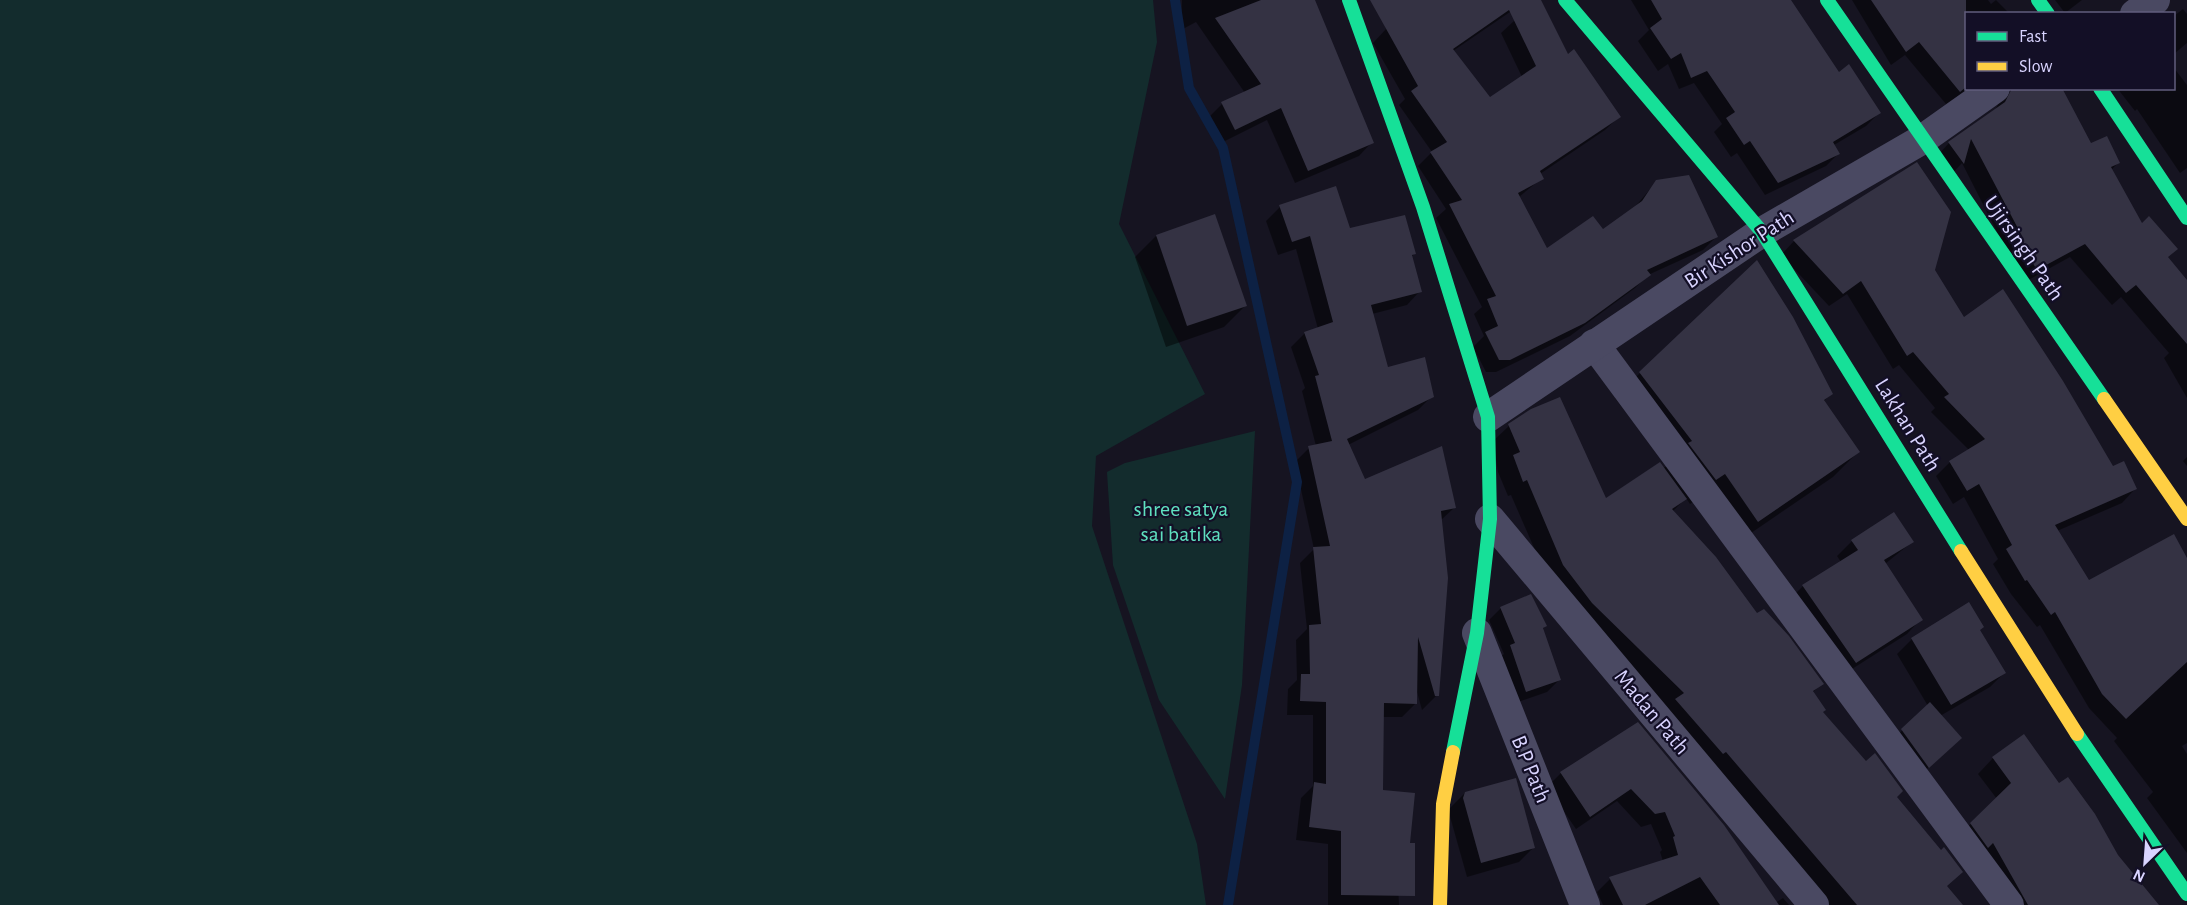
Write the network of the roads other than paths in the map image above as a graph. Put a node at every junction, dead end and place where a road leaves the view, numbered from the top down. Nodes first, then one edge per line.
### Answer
1 (1565, 0) edge
2 (1827, 0) edge
3 (2155, 0) edge
4 (1351, 1) edge
5 (2138, 12) edge
6 (1992, 90) edge
7 (2101, 90) edge
8 (1923, 139) junction
9 (2187, 218) edge
10 (1762, 232) junction
11 (1594, 344) junction
12 (1488, 417) junction
13 (1490, 519) junction
14 (2187, 519) edge
15 (1477, 633) junction
16 (2187, 894) edge
17 (1440, 905) edge
18 (1584, 905) edge
19 (1814, 905) edge
20 (2009, 905) edge

1 - 10 street, Lakhan Path
2 - 8 street, Ujirsingh Path
3 - 5 street
4 - 12 street
6 - 8 street, Bir Kishor Path
7 - 9 street
8 - 10 street, Bir Kishor Path
8 - 14 street, Ujirsingh Path
10 - 11 street, Bir Kishor Path
10 - 16 street, Lakhan Path
11 - 12 street, Bir Kishor Path
11 - 20 street
12 - 13 street
13 - 15 street
13 - 19 street, Madan Path
15 - 17 street
15 - 18 street, B.P Path

